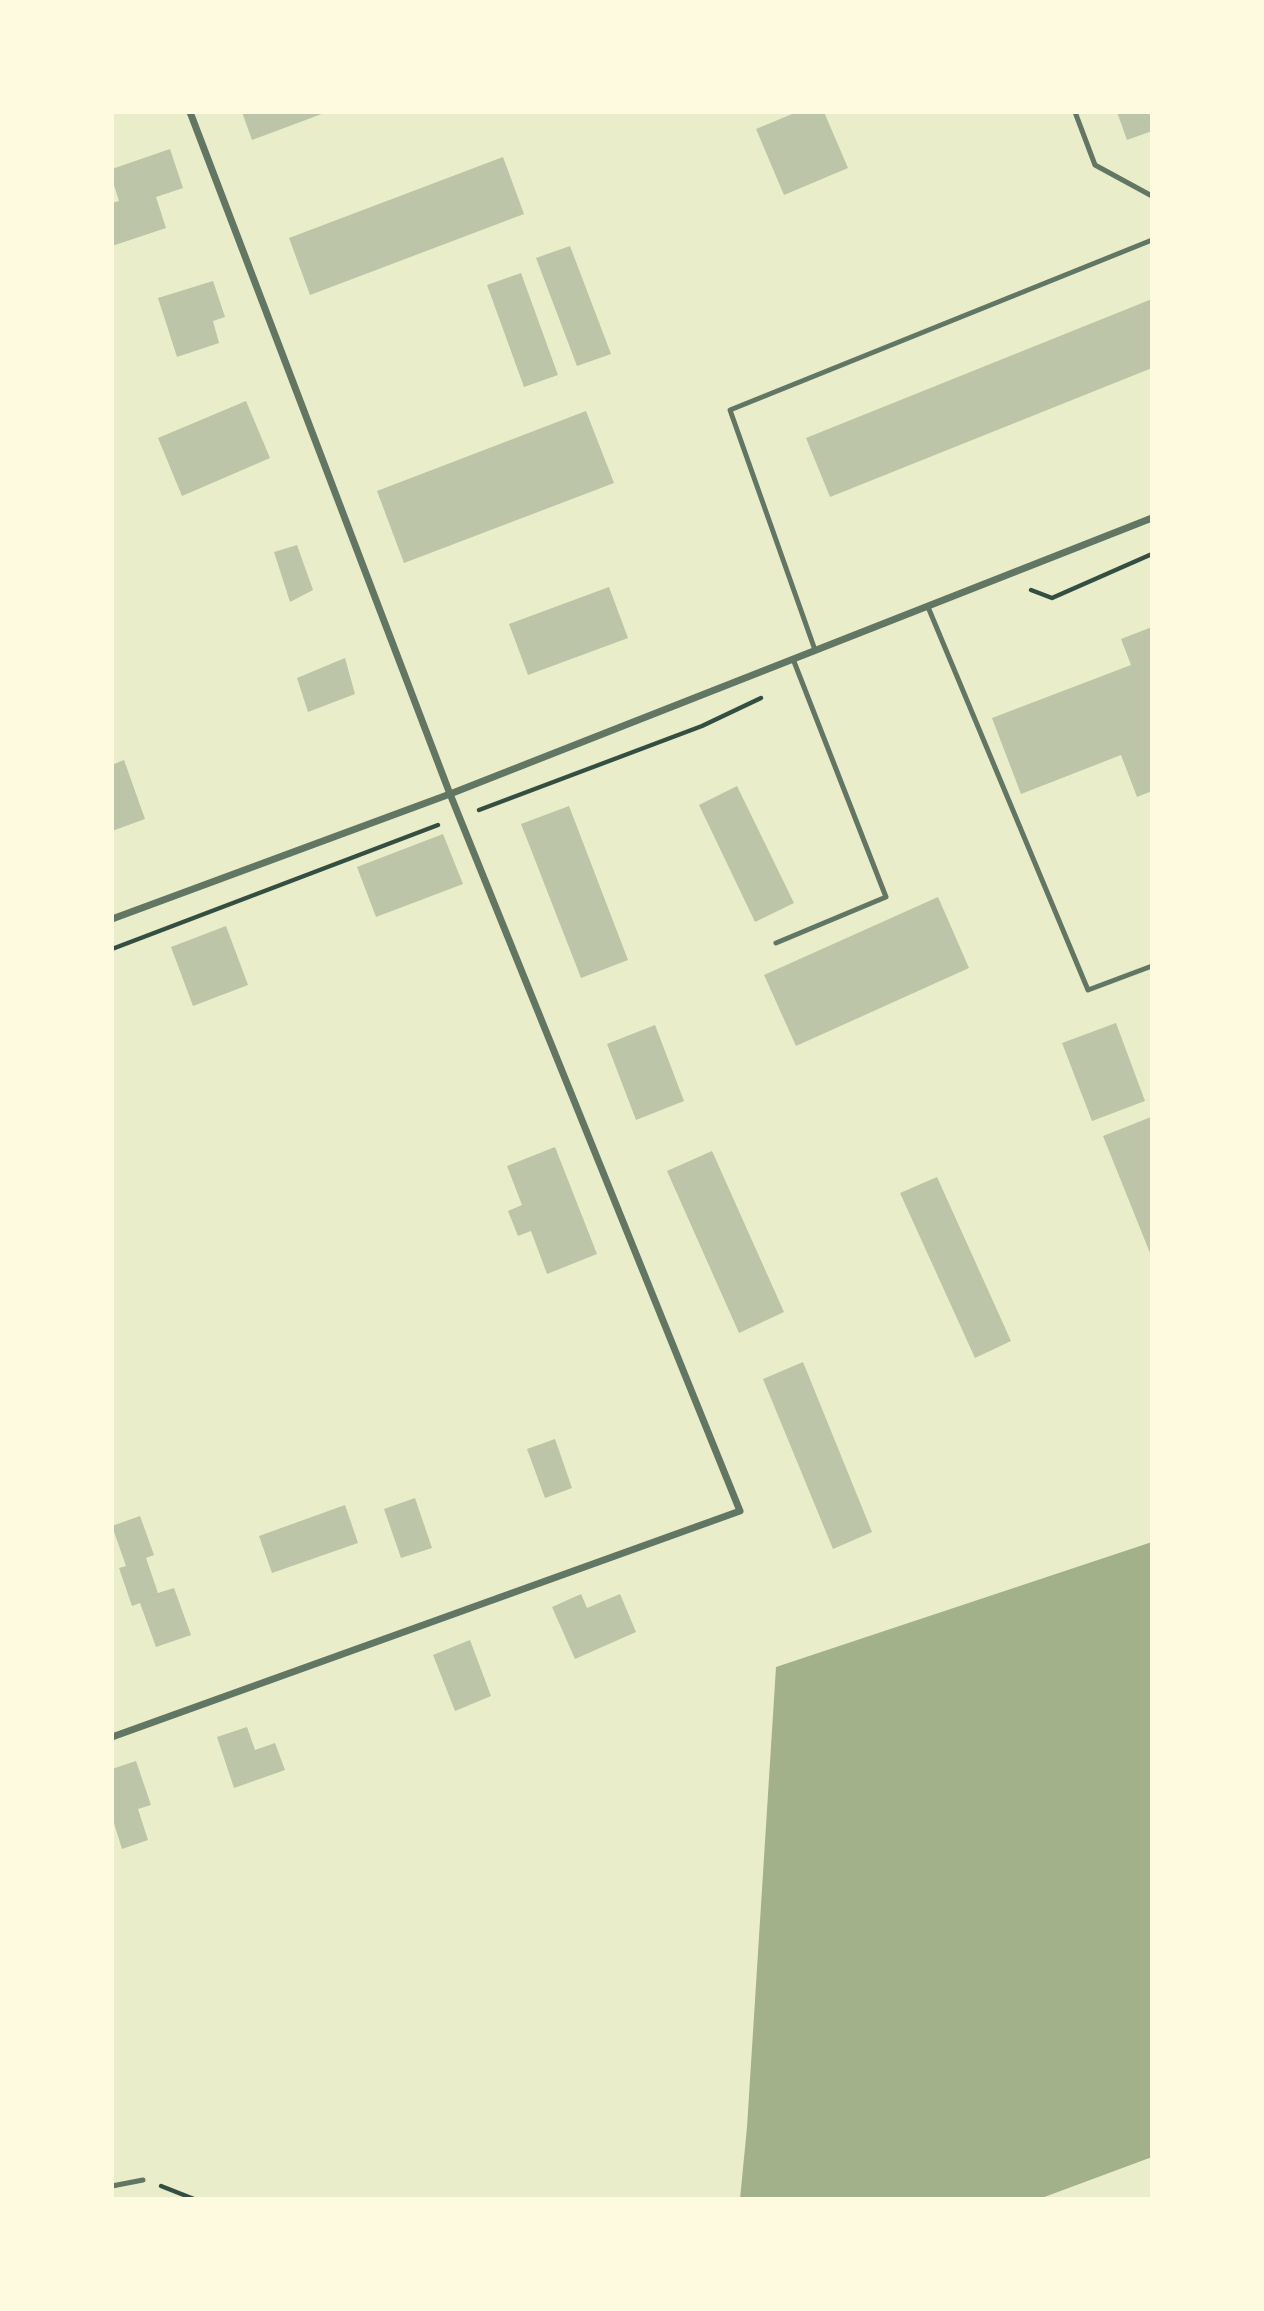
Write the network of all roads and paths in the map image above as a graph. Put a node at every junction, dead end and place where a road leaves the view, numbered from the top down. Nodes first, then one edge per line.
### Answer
1 (190, 112) edge
2 (1075, 112) edge
3 (1152, 196) edge
4 (1152, 240) edge
5 (1152, 518) edge
6 (928, 607) junction
7 (815, 650) junction
8 (793, 659) junction
9 (450, 794) junction
10 (112, 919) edge
11 (776, 943) dead end
12 (1152, 966) edge
13 (112, 1737) edge
14 (143, 2180) joint
15 (112, 2186) edge
16 (194, 2199) edge

1 - 9 street
2 - 3 lane
4 - 7 lane
5 - 6 street
6 - 7 street
6 - 12 lane
7 - 8 street
8 - 9 street
8 - 11 lane
9 - 10 street
9 - 13 street
14 - 15 lane
14 - 16 path

